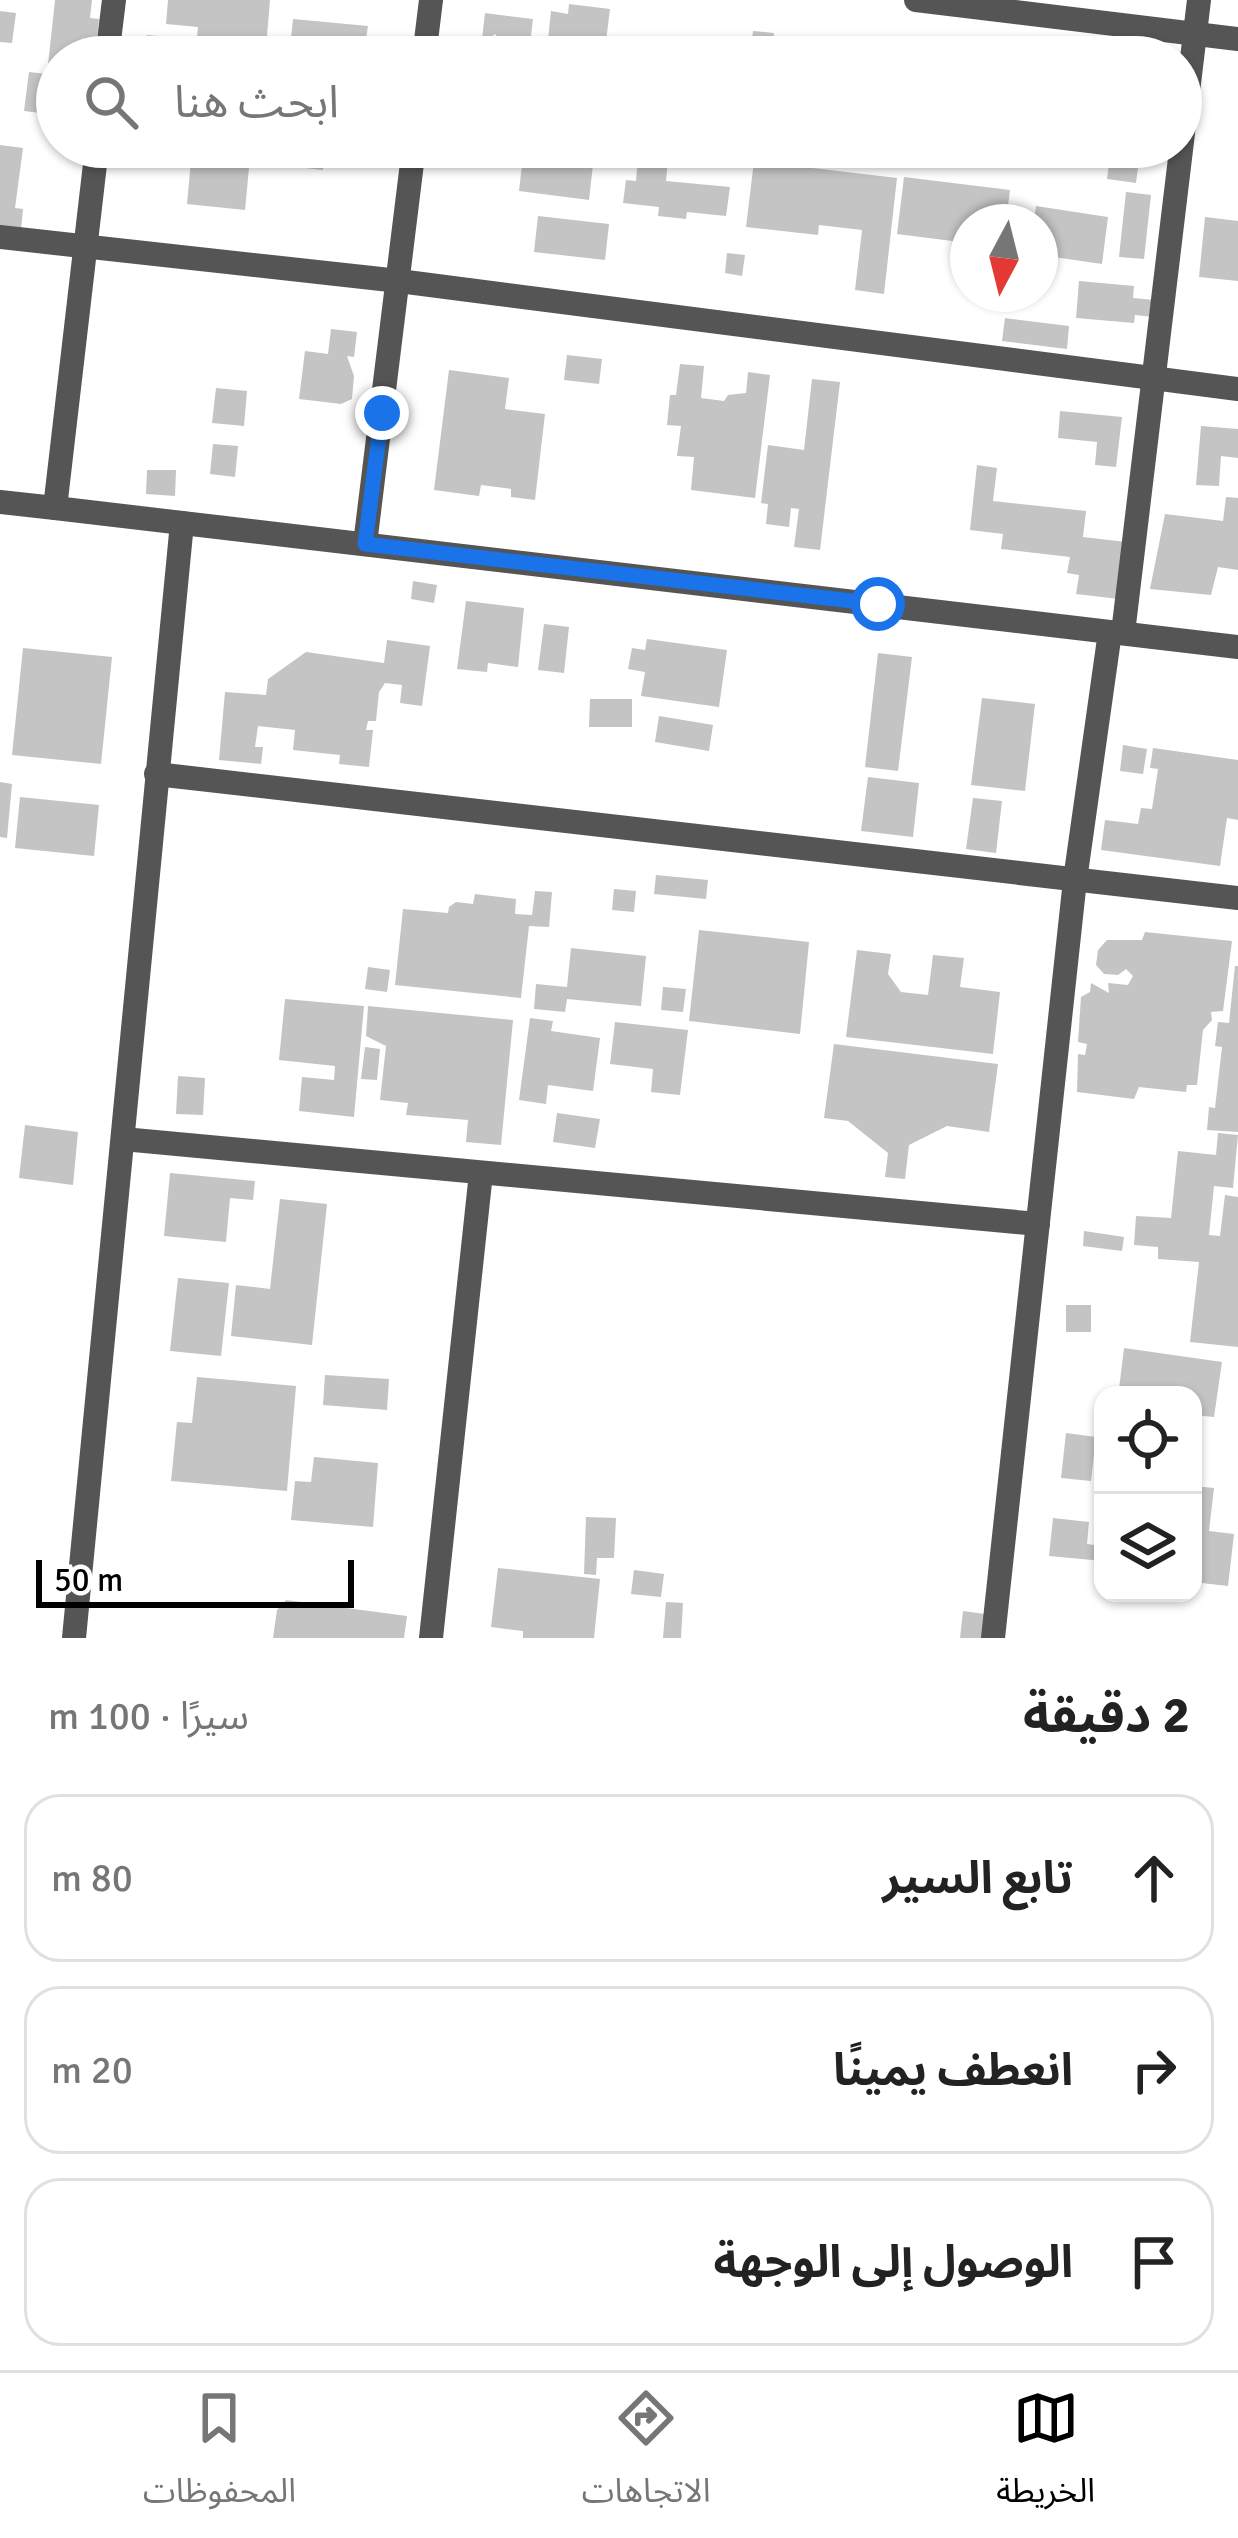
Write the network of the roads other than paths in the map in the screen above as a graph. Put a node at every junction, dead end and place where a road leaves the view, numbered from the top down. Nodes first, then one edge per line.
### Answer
1 (114, 0) edge
2 (431, 0) edge
3 (916, 0) edge
4 (1199, 0) edge
5 (1195, 34) junction
6 (110, 36) edge
7 (427, 36) edge
8 (1238, 39) edge
9 (95, 168) edge
10 (412, 168) edge
11 (1180, 168) edge
12 (0, 237) edge
13 (86, 247) junction
14 (399, 281) junction
15 (1155, 380) junction
16 (1238, 389) edge
17 (0, 502) edge
18 (55, 508) junction
19 (182, 523) junction
20 (365, 544) junction
21 (1116, 633) junction
22 (1238, 647) edge
23 (156, 774) junction
24 (1075, 880) junction
25 (1238, 898) edge
26 (123, 1139) junction
27 (481, 1173) junction
28 (1038, 1224) junction
29 (74, 1638) edge
30 (431, 1638) edge
31 (993, 1638) edge

1 - 6 street
2 - 7 street
3 - 5 street
4 - 5 street
5 - 8 street
9 - 13 street
10 - 14 street
11 - 15 street
12 - 13 street
13 - 14 street
13 - 18 street
14 - 15 street
14 - 20 street
15 - 16 street
15 - 21 street
17 - 18 street
18 - 19 street
19 - 20 street
19 - 23 street
20 - 21 street
21 - 22 street
21 - 24 street
23 - 24 street
23 - 26 street
24 - 25 street
24 - 28 street
26 - 27 street
26 - 29 street
27 - 28 street
27 - 30 street
28 - 31 street

